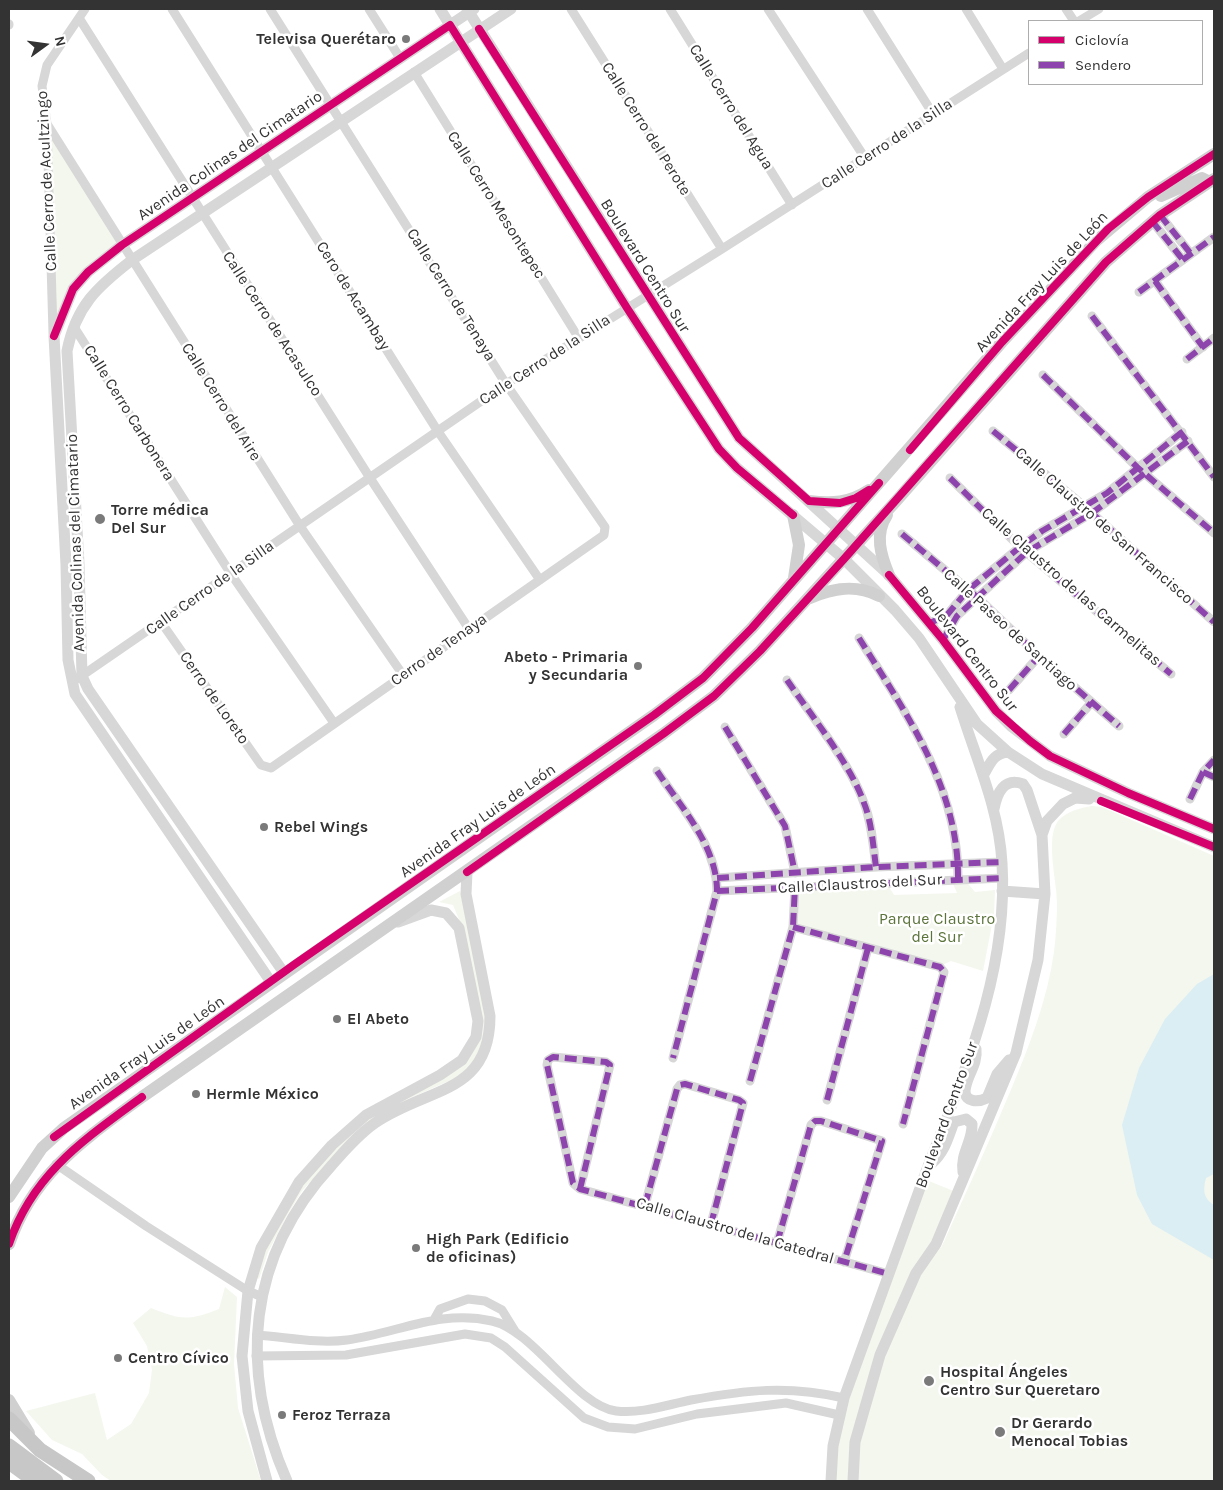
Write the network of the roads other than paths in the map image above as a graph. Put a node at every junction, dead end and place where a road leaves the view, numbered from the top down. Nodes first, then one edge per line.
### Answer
1 (85, 9) edge
2 (172, 9) edge
3 (270, 9) edge
4 (369, 9) edge
5 (440, 9) edge
6 (510, 9) edge
7 (570, 9) edge
8 (670, 9) edge
9 (768, 9) edge
10 (867, 9) edge
11 (966, 9) edge
12 (1066, 9) edge
13 (1099, 9) edge
14 (470, 10) edge
15 (79, 18) junction
16 (1073, 20) edge
17 (1081, 20) edge
18 (450, 25) junction
19 (479, 28) junction
20 (461, 41) junction
21 (1028, 54) edge
22 (400, 58) junction
23 (1003, 69) junction
24 (379, 72) junction
25 (414, 72) junction
26 (390, 88) junction
27 (331, 105) junction
28 (933, 114) junction
29 (341, 120) junction
30 (47, 124) junction
31 (262, 152) junction
32 (1214, 154) edge
33 (865, 158) junction
34 (272, 166) junction
35 (1212, 181) edge
36 (192, 198) junction
37 (792, 205) junction
38 (1133, 208) junction
39 (201, 213) junction
40 (1156, 218) junction
41 (1214, 237) edge
42 (122, 245) junction
43 (722, 249) junction
44 (1192, 254) junction
45 (132, 260) junction
46 (1183, 260) junction
47 (1154, 281) junction
48 (1139, 292) dead end
49 (647, 295) junction
50 (627, 308) junction
51 (1092, 316) dead end
52 (74, 327) junction
53 (54, 336) junction
54 (578, 338) junction
55 (1214, 338) edge
56 (1203, 347) junction
57 (1186, 359) dead end
58 (1043, 375) dead end
59 (506, 384) junction
60 (437, 430) junction
61 (993, 431) dead end
62 (1182, 432) junction
63 (1188, 441) junction
64 (1141, 470) junction
65 (1214, 477) edge
66 (370, 478) junction
67 (950, 478) dead end
68 (879, 483) junction
69 (897, 500) junction
70 (809, 501) junction
71 (1084, 506) junction
72 (1092, 514) junction
73 (793, 515) junction
74 (300, 526) junction
75 (840, 528) junction
76 (606, 532) joint
77 (1214, 533) edge
78 (902, 534) dead end
79 (827, 543) junction
80 (857, 544) junction
81 (1024, 549) junction
82 (844, 559) junction
83 (79, 564) junction
84 (66, 565) junction
85 (231, 574) junction
86 (889, 575) junction
87 (540, 580) junction
88 (793, 580) junction
89 (968, 590) junction
90 (879, 596) junction
91 (977, 597) junction
92 (808, 599) junction
93 (161, 622) junction
94 (1214, 622) edge
95 (930, 624) junction
96 (469, 629) junction
97 (859, 638) dead end
98 (943, 640) junction
99 (1039, 656) junction
100 (1172, 674) dead end
101 (403, 675) junction
102 (82, 676) junction
103 (787, 680) dead end
104 (71, 683) junction
105 (1009, 690) dead end
106 (958, 698) junction
107 (1091, 703) junction
108 (334, 723) junction
109 (1119, 726) dead end
110 (724, 727) dead end
111 (1064, 734) dead end
112 (1008, 752) junction
113 (1214, 760) edge
114 (271, 768) joint
115 (657, 771) dead end
116 (1203, 772) junction
117 (984, 774) junction
118 (1214, 777) edge
119 (1190, 799) dead end
120 (1101, 801) junction
121 (994, 811) junction
122 (1214, 829) edge
123 (1042, 835) junction
124 (1214, 848) edge
125 (1002, 862) junction
126 (958, 864) junction
127 (876, 867) junction
128 (832, 870) junction
129 (467, 872) junction
130 (795, 873) junction
131 (717, 878) junction
132 (1003, 878) junction
133 (958, 879) junction
134 (834, 884) junction
135 (795, 886) junction
136 (717, 891) junction
137 (1002, 891) junction
138 (1045, 894) junction
139 (394, 923) junction
140 (794, 927) junction
141 (868, 948) junction
142 (284, 973) junction
143 (272, 982) junction
144 (209, 1026) junction
145 (220, 1042) junction
146 (975, 1042) junction
147 (1016, 1053) junction
148 (673, 1058) dead end
149 (750, 1081) dead end
150 (827, 1100) dead end
151 (903, 1124) dead end
152 (56, 1164) junction
153 (929, 1165) junction
154 (963, 1176) junction
155 (580, 1189) junction
156 (9, 1197) edge
157 (645, 1205) junction
158 (711, 1224) junction
159 (777, 1243) junction
160 (9, 1244) edge
161 (844, 1262) junction
162 (889, 1274) junction
163 (248, 1291) junction
164 (260, 1296) junction
165 (434, 1318) junction
166 (515, 1332) junction
167 (257, 1335) junction
168 (529, 1345) junction
169 (256, 1356) junction
170 (517, 1358) junction
171 (785, 1389) junction
172 (844, 1398) junction
173 (9, 1400) edge
174 (694, 1400) junction
175 (786, 1403) junction
176 (697, 1414) junction
177 (839, 1415) junction
178 (9, 1420) edge
179 (9, 1433) edge
180 (9, 1446) edge
181 (40, 1450) junction
182 (9, 1462) edge
183 (45, 1478) edge
184 (72, 1481) edge
185 (88, 1481) edge
186 (267, 1481) edge
187 (286, 1481) edge
188 (831, 1481) edge
189 (853, 1481) edge

1 - 15 street, Calle Cerro de Acultzingo
2 - 31 street, Cero de Acambay
3 - 27 street, Calle Cerro de Tenaya
4 - 22 street
5 - 18 street, Boulevard Centro Sur
6 - 19 street, Avenida Colinas del Cimatario
7 - 43 street, Calle Cerro del Perote
8 - 37 street, Calle Cerro del Agua
9 - 33 street
10 - 28 street
11 - 23 street
12 - 16 street
13 - 17 street
14 - 18 street, Avenida Colinas del Cimatario
14 - 19 street, Boulevard Centro Sur
15 - 30 street, Calle Cerro de Acultzingo
15 - 36 street, Calle Cerro de Acasulco
18 - 20 street, Boulevard Centro Sur
18 - 22 street, Avenida Colinas del Cimatario
19 - 20 street, Avenida Colinas del Cimatario
19 - 49 street, Boulevard Centro Sur
20 - 25 street, Avenida Colinas del Cimatario
20 - 50 street, Boulevard Centro Sur
21 - 23 street, Calle Cerro de la Silla
22 - 24 street, Avenida Colinas del Cimatario
23 - 28 street, Calle Cerro de la Silla
24 - 26 street
24 - 27 street, Avenida Colinas del Cimatario
25 - 26 street, Avenida Colinas del Cimatario
25 - 54 street, Calle Cerro Mesontepec
26 - 29 street, Avenida Colinas del Cimatario
27 - 29 street, Calle Cerro de Tenaya
27 - 31 street, Avenida Colinas del Cimatario
28 - 33 street, Calle Cerro de la Silla
29 - 34 street, Avenida Colinas del Cimatario
29 - 59 street, Calle Cerro de Tenaya
30 - 42 street, Calle Cerro del Aire
30 - 53 street, Calle Cerro de Acultzingo
31 - 34 street, Cero de Acambay
31 - 36 street, Avenida Colinas del Cimatario
32 - 38 main road, Avenida Fray Luis de León
33 - 37 street, Calle Cerro de la Silla
34 - 39 street, Avenida Colinas del Cimatario
34 - 60 street, Cero de Acambay
35 - 38 main road
35 - 40 main road, Avenida Fray Luis de León
36 - 39 street, Calle Cerro de Acasulco
36 - 42 street, Avenida Colinas del Cimatario
37 - 43 street, Calle Cerro de la Silla
38 - 68 main road, Avenida Fray Luis de León
39 - 45 street, Avenida Colinas del Cimatario
39 - 66 street, Calle Cerro de Acasulco
40 - 44 street
40 - 46 street
40 - 69 main road, Avenida Fray Luis de León
41 - 44 street
42 - 45 street, Calle Cerro del Aire
42 - 53 street, Avenida Colinas del Cimatario
43 - 49 street, Calle Cerro de la Silla
44 - 46 street
45 - 52 street, Avenida Colinas del Cimatario
45 - 74 street, Calle Cerro del Aire
46 - 47 street
47 - 48 street
47 - 56 street
49 - 50 street, Calle Cerro de la Silla
49 - 70 street, Boulevard Centro Sur
50 - 54 street, Calle Cerro de la Silla
50 - 73 street, Boulevard Centro Sur
51 - 62 street
52 - 83 street, Avenida Colinas del Cimatario
52 - 85 street, Calle Cerro Carbonera
53 - 84 street, Avenida Colinas del Cimatario
54 - 59 street, Calle Cerro de la Silla
55 - 56 street
56 - 57 street
58 - 64 street
59 - 60 street, Calle Cerro de la Silla
59 - 76 street, Calle Cerro de Tenaya
60 - 66 street, Calle Cerro de la Silla
60 - 87 street, Cero de Acambay
61 - 71 street, Calle Claustro de San Francisco
62 - 63 street
62 - 64 street
63 - 64 street
63 - 65 street
64 - 71 street
64 - 72 street
64 - 77 street
66 - 74 street, Calle Cerro de la Silla
66 - 96 street, Calle Cerro de Acasulco
67 - 81 street, Calle Claustro de las Carmelitas
68 - 70 main road
68 - 75 main road, Avenida Fray Luis de León
69 - 80 main road, Avenida Fray Luis de León
69 - 86 main road
70 - 75 street, Boulevard Centro Sur
71 - 72 street, Calle Claustro de San Francisco
71 - 81 street
72 - 81 street
72 - 94 street, Calle Claustro de San Francisco
73 - 79 street, Boulevard Centro Sur
73 - 88 main road
74 - 85 street, Calle Cerro de la Silla
74 - 101 street, Calle Cerro del Aire
75 - 79 main road, Avenida Fray Luis de León
75 - 80 street, Boulevard Centro Sur
76 - 87 street, Cerro de Tenaya
78 - 89 street, Calle Paseo de Santiago
79 - 82 street, Boulevard Centro Sur
79 - 88 main road, Avenida Fray Luis de León
80 - 82 main road, Avenida Fray Luis de León
80 - 86 street, Boulevard Centro Sur
81 - 89 street
81 - 91 street
81 - 100 street, Calle Claustro de las Carmelitas
82 - 90 street, Boulevard Centro Sur
82 - 92 main road, Avenida Fray Luis de León
83 - 84 street
83 - 102 street, Avenida Colinas del Cimatario
84 - 104 street, Avenida Colinas del Cimatario
85 - 93 street, Calle Cerro de la Silla
85 - 108 street, Calle Cerro Carbonera
86 - 95 street, Boulevard Centro Sur
87 - 96 street, Cerro de Tenaya
88 - 142 main road, Avenida Fray Luis de León
89 - 91 street, Calle Paseo de Santiago
89 - 95 street
90 - 92 main road
90 - 106 street, Boulevard Centro Sur
91 - 98 street
91 - 99 street, Calle Paseo de Santiago
92 - 129 main road, Avenida Fray Luis de León
93 - 102 street, Calle Cerro de la Silla
93 - 114 street, Cerro de Loreto
95 - 98 street, Boulevard Centro Sur
96 - 101 street, Cerro de Tenaya
97 - 126 street
98 - 122 street, Boulevard Centro Sur
99 - 105 street
99 - 107 street, Calle Paseo de Santiago
101 - 108 street, Cerro de Tenaya
102 - 104 street, Calle Cerro de la Silla
102 - 142 street, Avenida Colinas del Cimatario
103 - 127 street
104 - 143 street, Avenida Colinas del Cimatario
106 - 112 street, Boulevard Centro Sur
106 - 117 street, Boulevard Centro Sur
107 - 109 street, Calle Paseo de Santiago
107 - 111 street
108 - 114 street, Cerro de Tenaya
110 - 130 street
112 - 117 street
112 - 120 street, Boulevard Centro Sur
113 - 116 street
115 - 131 street
116 - 118 street
116 - 119 street
117 - 121 street, Boulevard Centro Sur
120 - 123 street, Boulevard Centro Sur
120 - 124 street, Boulevard Centro Sur
121 - 123 street
121 - 125 street, Boulevard Centro Sur
123 - 138 street
125 - 126 street, Calle Claustros del Sur
125 - 132 street, Boulevard Centro Sur
126 - 127 street, Calle Claustros del Sur
126 - 133 street
127 - 128 street, Calle Claustros del Sur
128 - 130 street, Calle Claustros del Sur
128 - 134 street
129 - 139 main road, Avenida Fray Luis de León
129 - 164 street
130 - 131 street, Calle Claustros del Sur
131 - 136 street
132 - 133 street, Calle Claustros del Sur
132 - 137 street, Boulevard Centro Sur
133 - 134 street, Calle Claustros del Sur
134 - 135 street, Calle Claustros del Sur
135 - 136 street, Calle Claustros del Sur
135 - 140 street
136 - 148 street
137 - 138 street
137 - 146 street, Boulevard Centro Sur
138 - 147 street
139 - 145 main road, Avenida Fray Luis de León
139 - 163 street
140 - 141 street
140 - 149 street
141 - 150 street
141 - 151 street
142 - 143 main road, Avenida Fray Luis de León
143 - 144 main road, Avenida Fray Luis de León
144 - 145 main road
144 - 156 main road, Avenida Fray Luis de León
145 - 152 main road, Avenida Fray Luis de León
146 - 147 street
146 - 153 street, Boulevard Centro Sur
147 - 154 street
152 - 160 main road, Avenida Fray Luis de León
152 - 163 street
153 - 154 street
153 - 162 street, Boulevard Centro Sur
154 - 189 street
155 - 155 street
155 - 157 street, Calle Claustro de la Catedral
157 - 158 street, Calle Claustro de la Catedral
157 - 158 street
158 - 159 street, Calle Claustro de la Catedral
159 - 161 street, Calle Claustro de la Catedral
159 - 161 street
161 - 162 street, Calle Claustro de la Catedral
162 - 172 street, Boulevard Centro Sur
163 - 164 street
163 - 186 street
164 - 167 street
165 - 166 street
165 - 166 street
165 - 167 street
166 - 168 street
167 - 169 street
168 - 170 street
168 - 174 street
169 - 170 street
169 - 187 street
170 - 176 street
171 - 172 street
171 - 174 street
171 - 175 street
172 - 177 street, Boulevard Centro Sur
173 - 181 main road
174 - 176 street
175 - 176 street
175 - 177 street
177 - 188 street, Boulevard Centro Sur
178 - 181 highway
179 - 184 highway
180 - 183 highway
181 - 185 highway
182 - 183 highway

